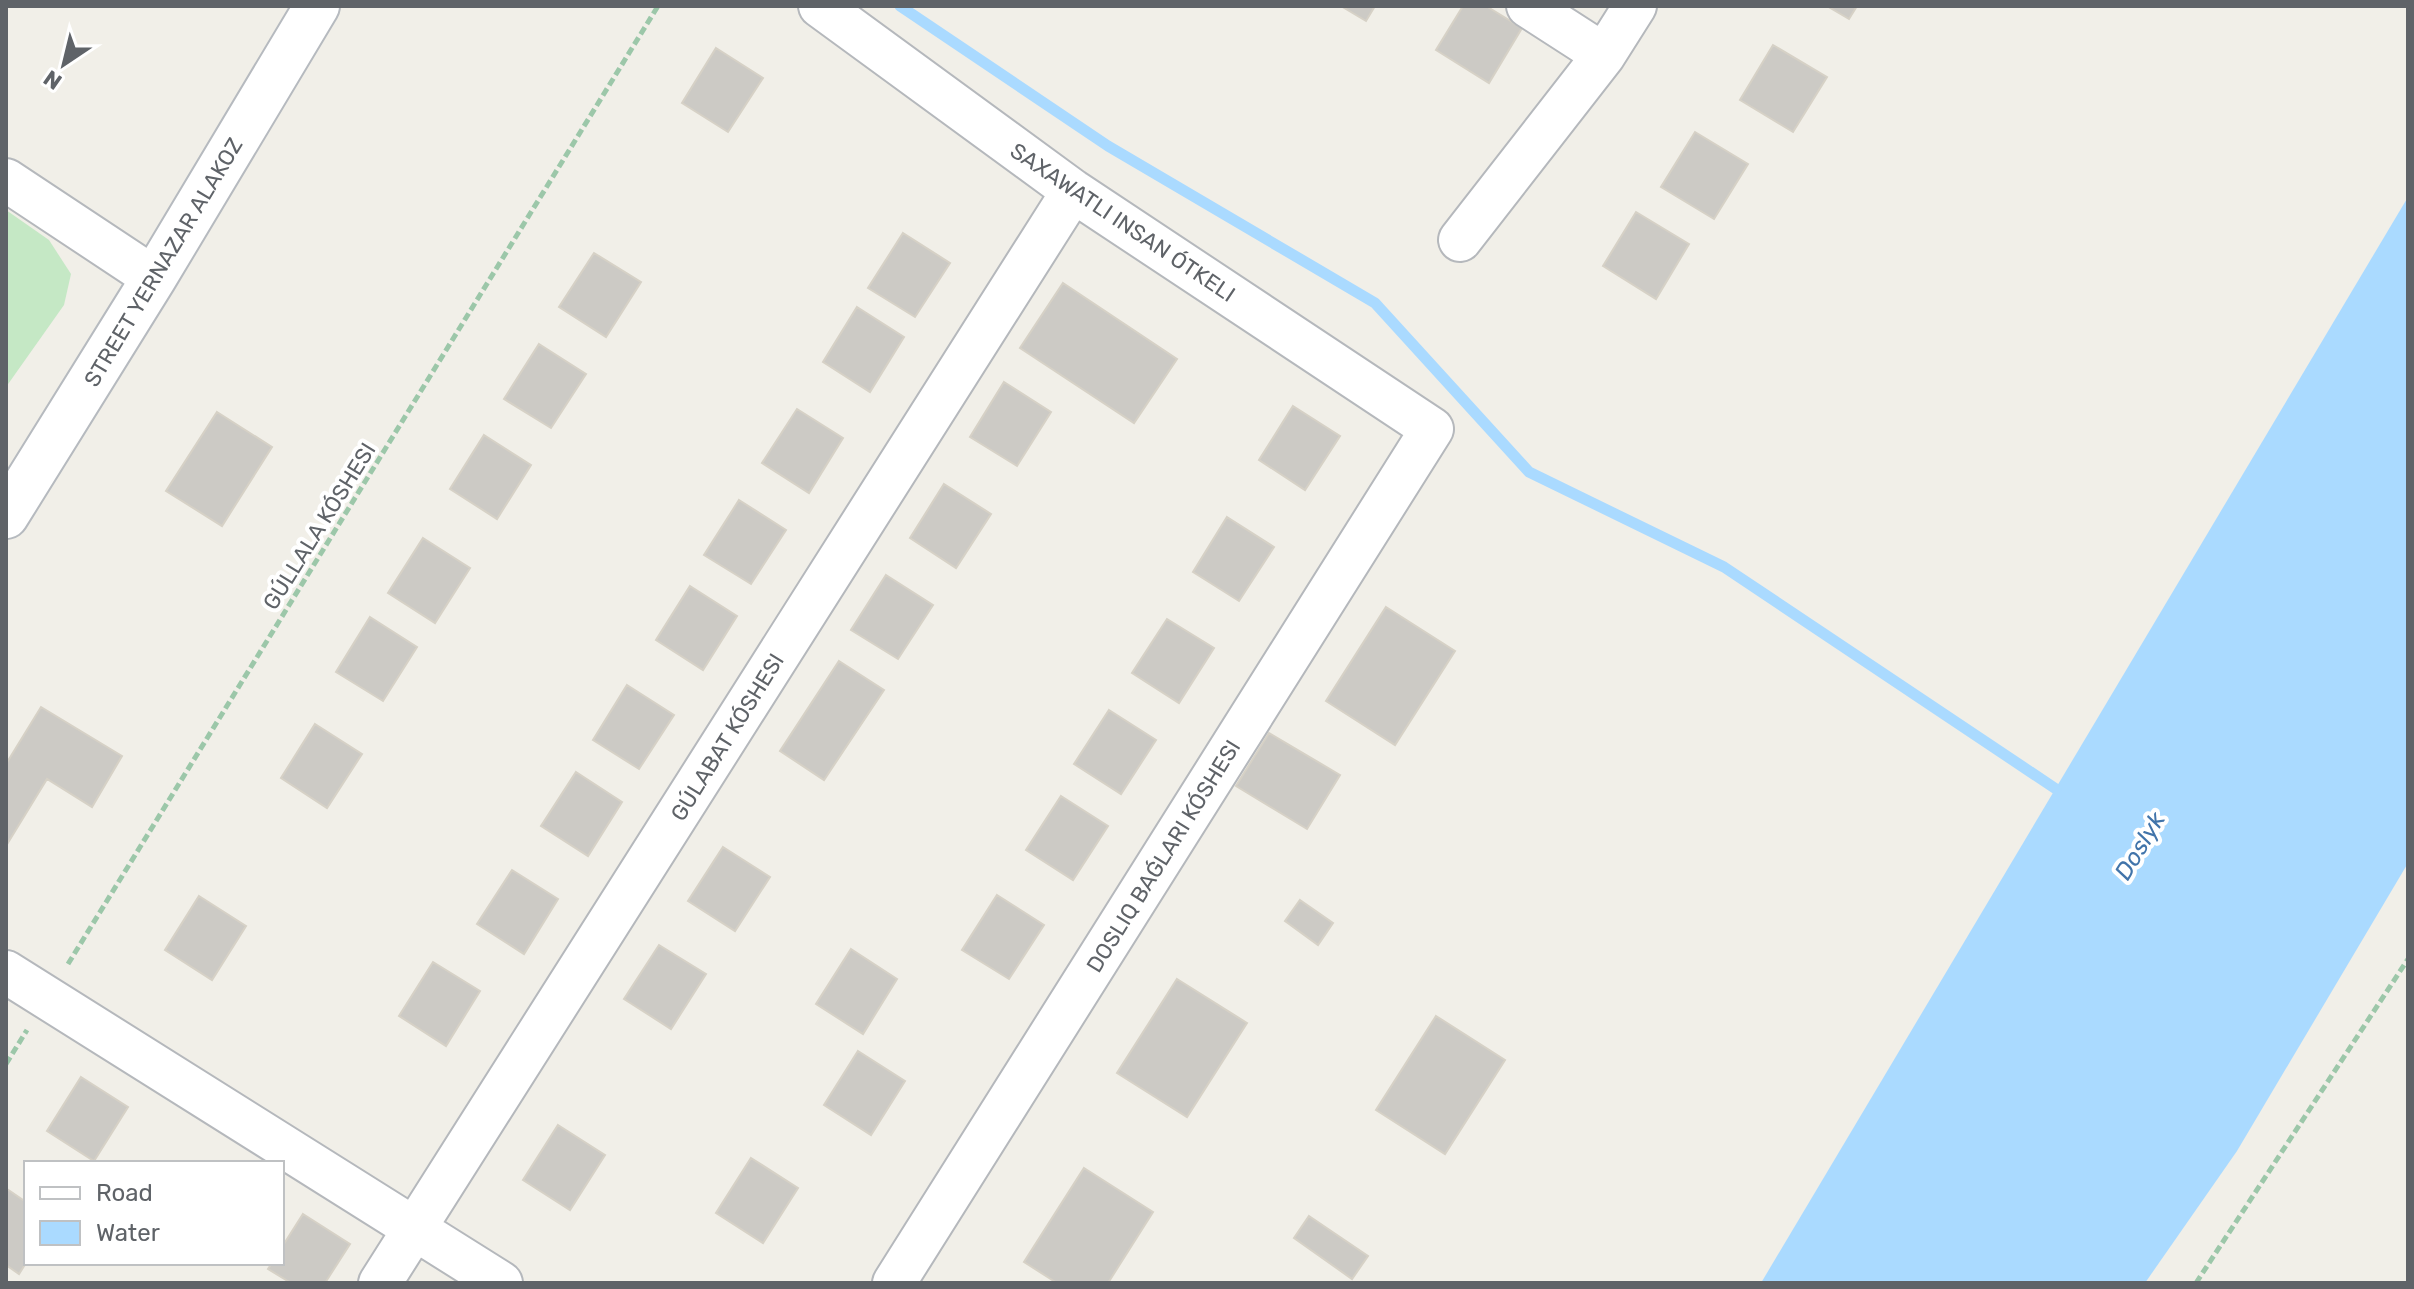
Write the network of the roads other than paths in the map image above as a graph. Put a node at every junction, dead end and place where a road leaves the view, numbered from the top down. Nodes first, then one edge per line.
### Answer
1 (317, 6) edge
2 (820, 6) edge
3 (1528, 6) edge
4 (1635, 6) edge
5 (1604, 55) junction
6 (6, 180) edge
7 (1073, 191) junction
8 (1460, 240) dead end
9 (154, 278) junction
10 (6, 516) edge
11 (6, 972) edge
12 (413, 1230) junction
13 (380, 1283) edge
14 (501, 1283) edge
15 (894, 1283) edge

1 - 9 main road, STREET YERNAZAR ALAKOZ
2 - 7 street
3 - 5 street
4 - 5 street
5 - 8 street
6 - 9 street
7 - 12 street, GÚLABAT KÓSHESI
7 - 15 street
9 - 10 main road, STREET YERNAZAR ALAKOZ
11 - 12 street
12 - 13 street, GÚLABAT KÓSHESI
12 - 14 street

